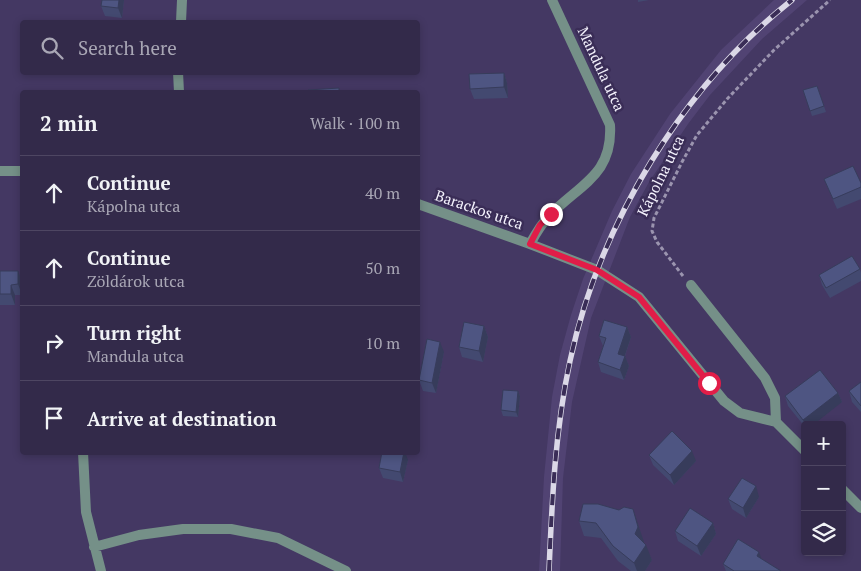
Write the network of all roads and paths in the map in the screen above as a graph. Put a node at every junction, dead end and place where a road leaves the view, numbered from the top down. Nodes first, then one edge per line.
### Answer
1 (182, 0) edge
2 (552, 0) edge
3 (830, 0) edge
4 (181, 20) edge
5 (178, 75) edge
6 (179, 90) edge
7 (0, 170) edge
8 (20, 170) edge
9 (420, 205) edge
10 (530, 244) junction
11 (691, 285) joint
12 (776, 422) junction
13 (801, 447) edge
14 (83, 455) edge
15 (846, 493) edge
16 (861, 508) edge
17 (94, 547) junction
18 (101, 571) edge
19 (346, 571) edge

1 - 4 street
2 - 10 street, Mandula utca
3 - 11 path, Kápolna utca
5 - 6 street
7 - 8 street
9 - 10 street, Barackos utca
10 - 12 street, Barackos utca
11 - 12 street
12 - 13 street
14 - 17 street
15 - 16 street
17 - 18 street
17 - 19 street

